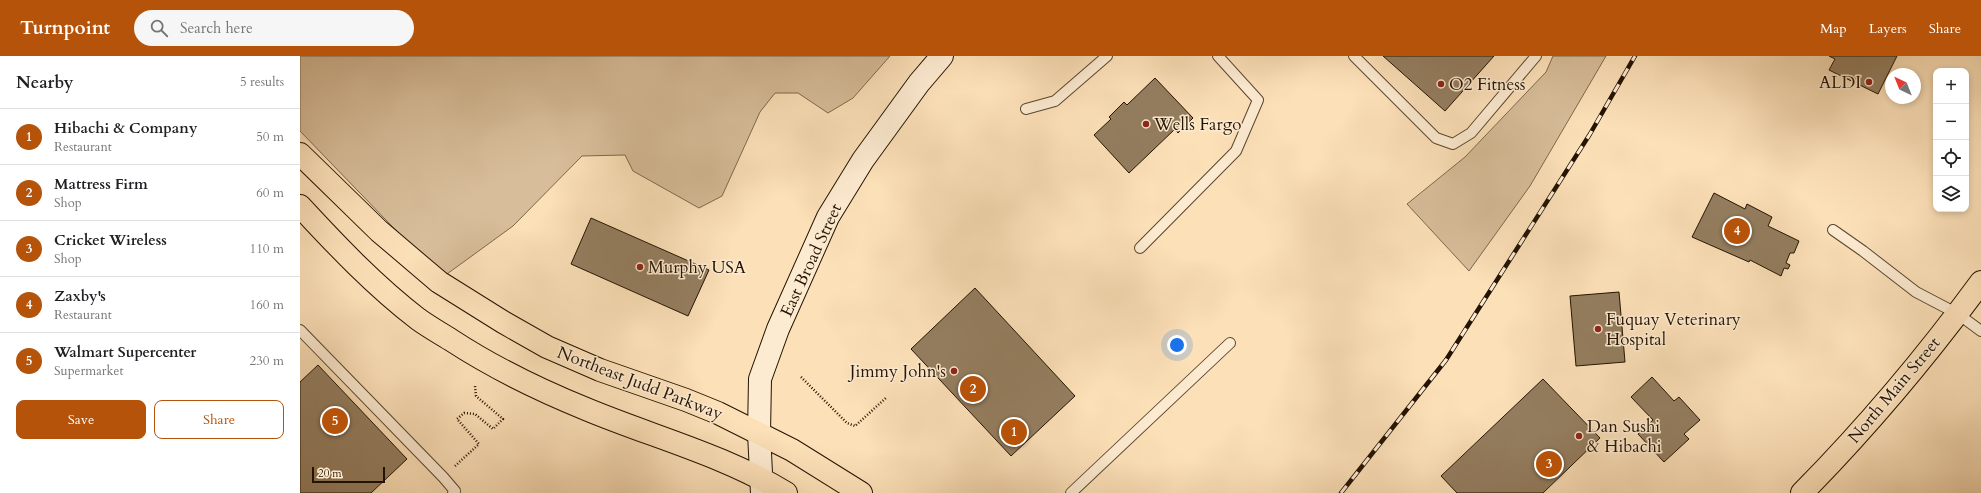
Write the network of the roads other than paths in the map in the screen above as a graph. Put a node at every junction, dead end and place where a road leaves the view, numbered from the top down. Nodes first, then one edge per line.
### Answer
1 (942, 56) edge
2 (1107, 56) edge
3 (1218, 56) edge
4 (1354, 56) edge
5 (1536, 56) edge
6 (1026, 109) dead end
7 (300, 154) edge
8 (300, 206) edge
9 (1833, 230) dead end
10 (1140, 248) dead end
11 (1981, 282) edge
12 (1958, 314) junction
13 (300, 330) edge
14 (1981, 331) edge
15 (1230, 343) dead end
16 (759, 433) junction
17 (762, 485) edge
18 (453, 493) edge
19 (786, 493) edge
20 (861, 493) edge
21 (1071, 493) edge
22 (1802, 493) edge

1 - 16 main road, East Broad Street
2 - 6 lane
3 - 10 lane
4 - 5 lane
7 - 16 highway, Northeast Judd Parkway
8 - 17 highway
9 - 12 lane
11 - 12 highway, North Main Street
12 - 14 lane
12 - 22 highway, North Main Street
13 - 18 lane
15 - 21 lane
16 - 17 main road, East Broad Street
16 - 20 highway, Northeast Judd Parkway
17 - 19 highway

